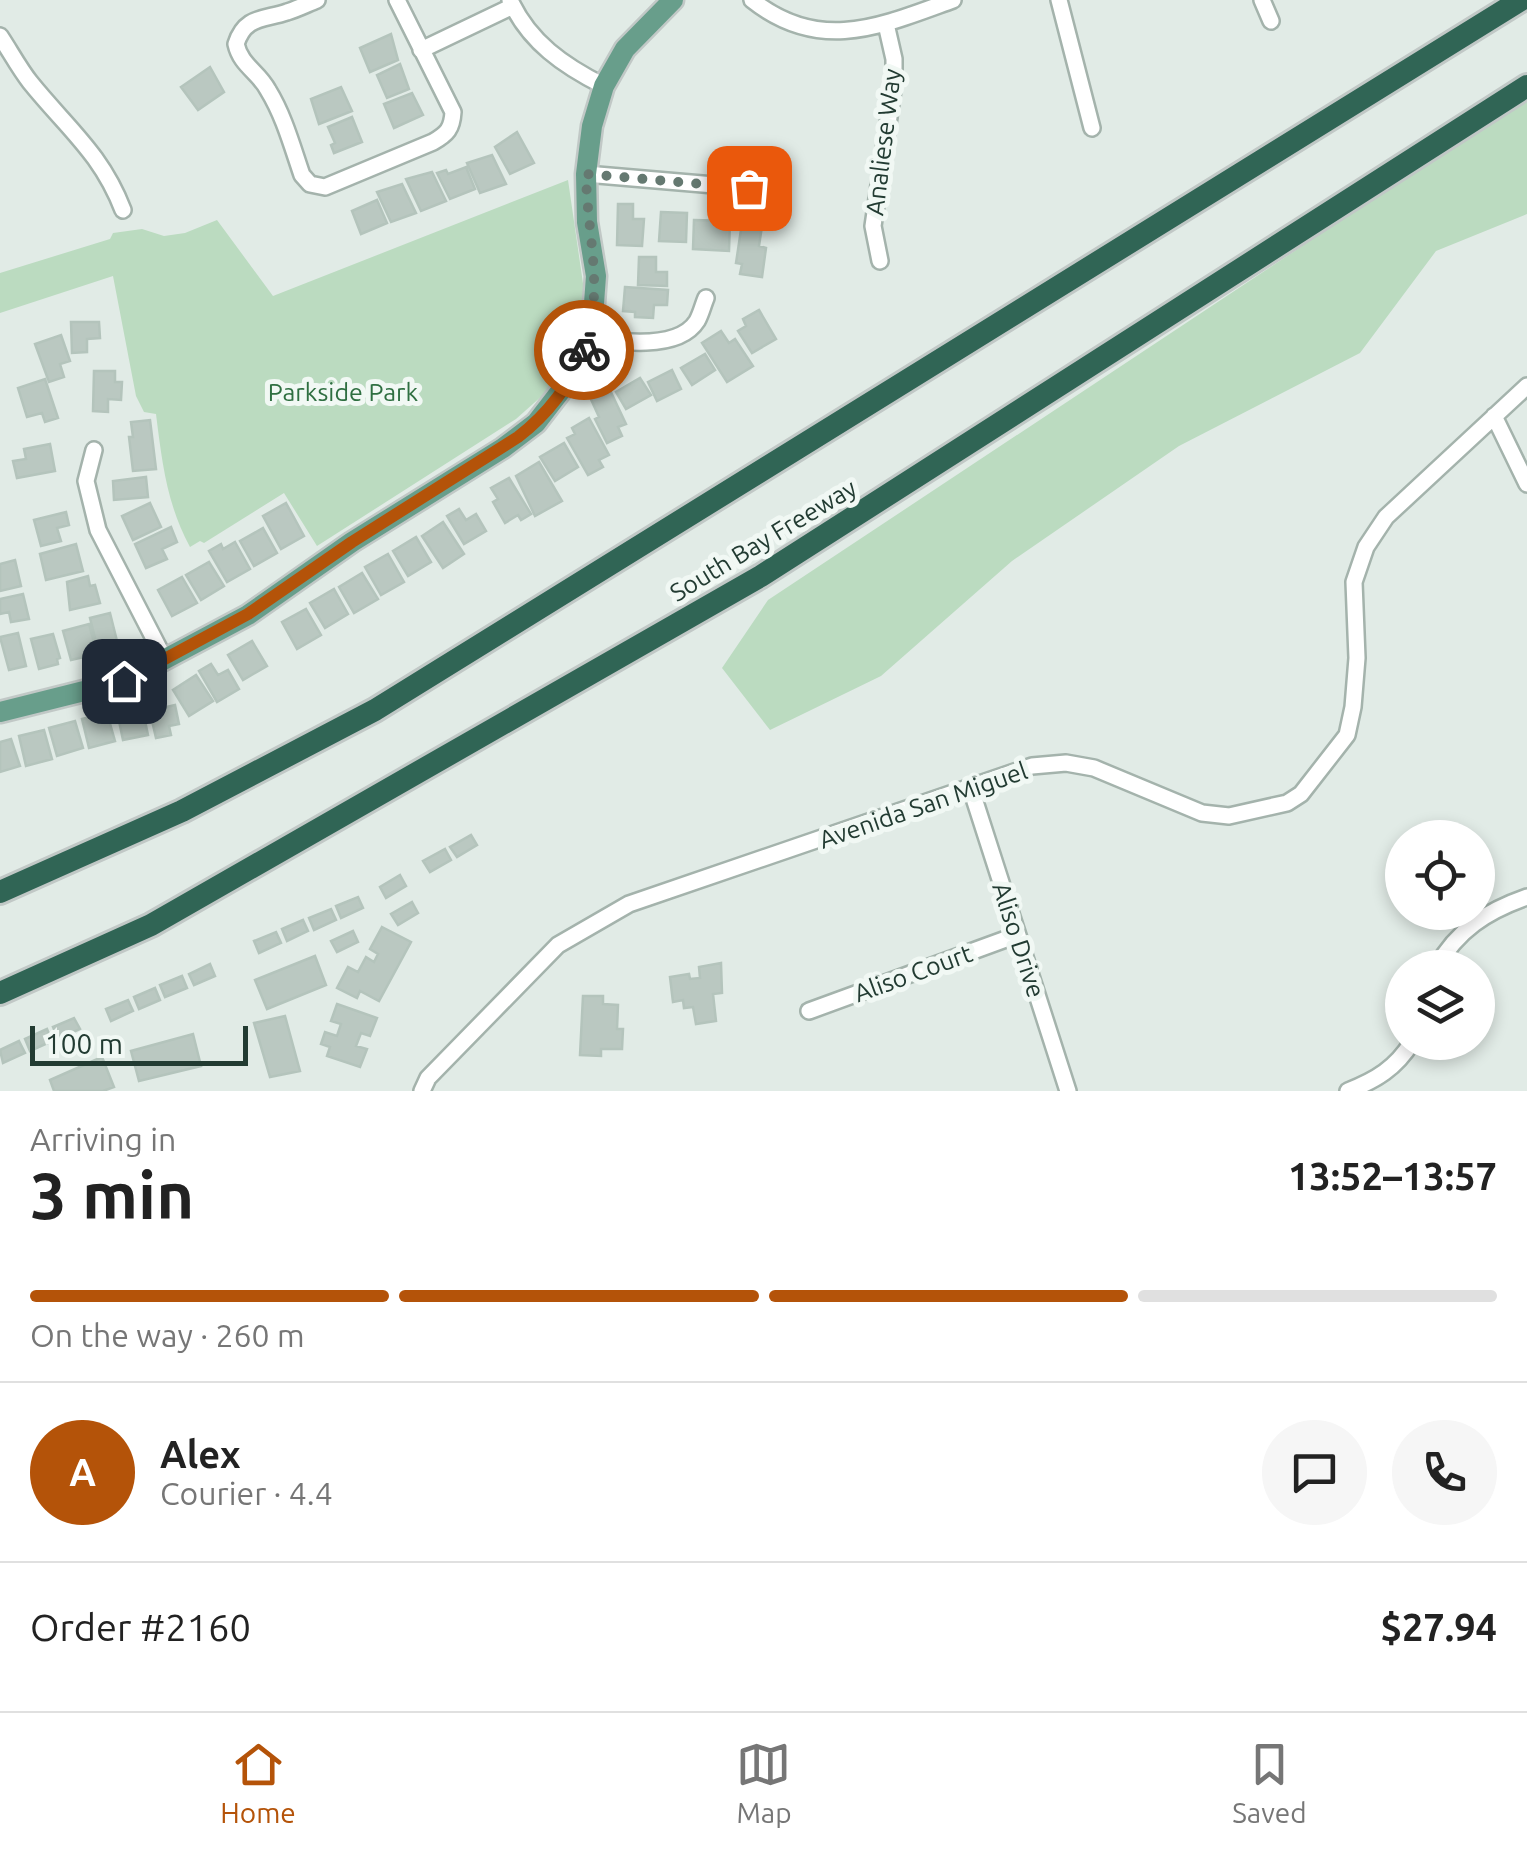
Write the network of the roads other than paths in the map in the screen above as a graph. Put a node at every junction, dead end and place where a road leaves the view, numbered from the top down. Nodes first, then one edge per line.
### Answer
1 (317, 0) edge
2 (397, 0) edge
3 (673, 0) edge
4 (752, 0) edge
5 (953, 0) edge
6 (1059, 0) edge
7 (1262, 0) edge
8 (1521, 0) edge
9 (512, 3) edge
10 (1271, 21) dead end
11 (886, 24) junction
12 (0, 36) edge
13 (421, 50) junction
14 (604, 86) junction
15 (1527, 86) edge
16 (1092, 128) dead end
17 (586, 174) junction
18 (749, 188) dead end
19 (123, 210) dead end
20 (880, 260) dead end
21 (706, 298) dead end
22 (588, 337) junction
23 (1527, 386) edge
24 (1494, 416) junction
25 (94, 450) dead end
26 (1527, 484) edge
27 (164, 658) junction
28 (0, 712) edge
29 (971, 790) junction
30 (0, 892) edge
31 (1527, 897) edge
32 (1017, 935) junction
33 (1448, 950) edge
34 (0, 993) edge
35 (810, 1011) dead end
36 (1400, 1060) edge
37 (422, 1091) edge
38 (1068, 1091) edge
39 (1348, 1091) edge

1 - 13 street
2 - 13 street
3 - 14 main road
4 - 11 street
5 - 11 street
6 - 16 street
7 - 10 street
8 - 30 highway
9 - 13 street
9 - 14 street
11 - 20 street, Analiese Way
12 - 19 street
14 - 17 main road
15 - 34 highway, South Bay Freeway
17 - 18 street
17 - 22 main road
21 - 22 street
22 - 27 main road
23 - 24 street, Avenida San Miguel
24 - 26 street
24 - 29 street, Avenida San Miguel
25 - 27 street
27 - 28 main road
29 - 32 street, Aliso Drive
29 - 37 street, Avenida San Miguel
31 - 33 street
32 - 35 street, Aliso Court
32 - 38 street, Aliso Drive
36 - 39 street

